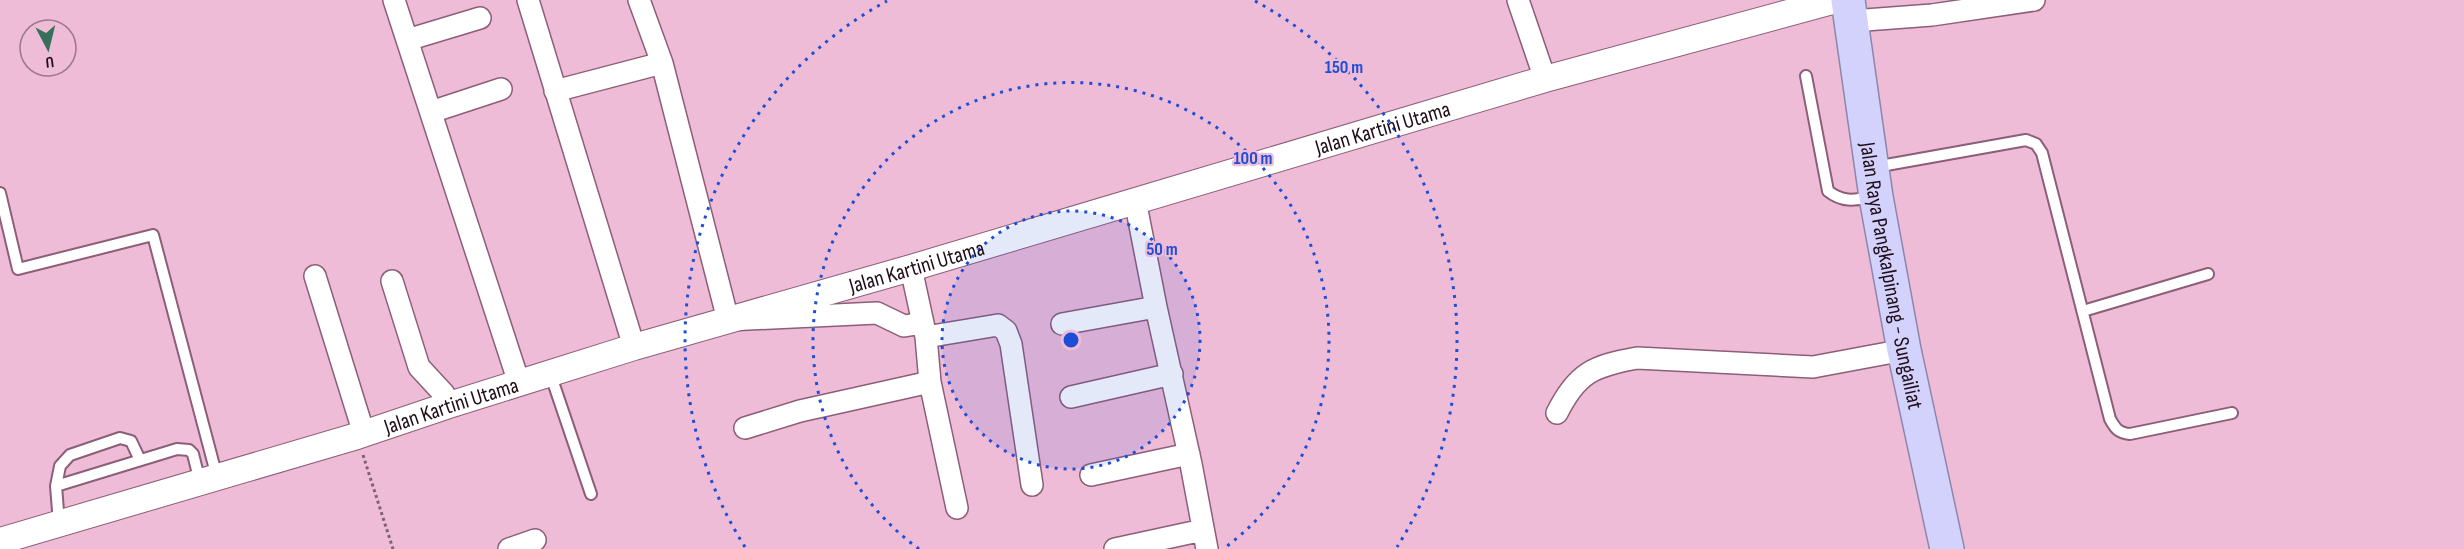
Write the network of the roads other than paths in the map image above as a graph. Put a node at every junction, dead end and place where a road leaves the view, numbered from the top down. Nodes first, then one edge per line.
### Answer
1 (394, 0) edge
2 (528, 0) edge
3 (639, 0) edge
4 (1518, 0) edge
5 (2034, 0) edge
6 (1997, 3) edge
7 (1845, 7) edge
8 (480, 18) dead end
9 (407, 40) junction
10 (662, 63) junction
11 (1806, 76) dead end
12 (1545, 79) junction
13 (501, 89) dead end
14 (555, 91) junction
15 (431, 112) junction
16 (1875, 182) junction
17 (0, 193) edge
18 (1135, 200) junction
19 (911, 268) junction
20 (2208, 274) dead end
21 (315, 276) dead end
22 (392, 281) dead end
23 (1156, 307) junction
24 (2083, 311) junction
25 (728, 320) junction
26 (1062, 324) dead end
27 (925, 330) junction
28 (634, 347) junction
29 (1904, 350) junction
30 (550, 373) junction
31 (1172, 374) junction
32 (930, 382) junction
33 (519, 383) junction
34 (1071, 398) dead end
35 (449, 405) junction
36 (1557, 413) dead end
37 (2232, 413) dead end
38 (745, 428) dead end
39 (360, 435) junction
40 (1189, 454) junction
41 (140, 460) junction
42 (1091, 475) dead end
43 (208, 480) junction
44 (1032, 485) dead end
45 (56, 486) junction
46 (591, 494) dead end
47 (957, 508) dead end
48 (59, 523) junction
49 (0, 540) edge
50 (535, 540) dead end
51 (1205, 540) edge
52 (508, 549) edge
53 (1115, 549) edge
54 (1947, 549) edge

1 - 9 street
2 - 14 street
3 - 10 street
4 - 12 street
5 - 6 street
6 - 7 street
7 - 12 street, Jalan Kartini Utama
7 - 16 highway, Jalan Raya Pangkalpinang - Sungailiat
8 - 9 street
9 - 15 street
10 - 14 street
10 - 25 street
11 - 16 lane
12 - 18 street, Jalan Kartini Utama
13 - 15 street
14 - 28 street
15 - 33 street
16 - 24 lane
16 - 29 highway, Jalan Raya Pangkalpinang - Sungailiat
17 - 43 lane
18 - 19 street, Jalan Kartini Utama
18 - 23 street
19 - 25 street, Jalan Kartini Utama
19 - 27 street
20 - 24 lane
21 - 39 street
22 - 35 street
23 - 26 street
23 - 31 street
24 - 37 lane
25 - 27 street
25 - 28 street, Jalan Kartini Utama
27 - 32 street
27 - 44 street
28 - 30 street, Jalan Kartini Utama
29 - 36 street
29 - 54 highway, Jalan Raya Pangkalpinang - Sungailiat
30 - 33 street, Jalan Kartini Utama
30 - 46 lane
31 - 34 street
31 - 40 street
32 - 38 street
32 - 47 street
33 - 35 street, Jalan Kartini Utama
35 - 39 street, Jalan Kartini Utama
39 - 43 street, Jalan Kartini Utama
40 - 42 street
40 - 51 street
41 - 43 lane
41 - 45 lane
41 - 45 lane
43 - 48 street, Jalan Kartini Utama
45 - 48 lane
48 - 49 street, Jalan Kartini Utama
50 - 52 street
51 - 53 street

